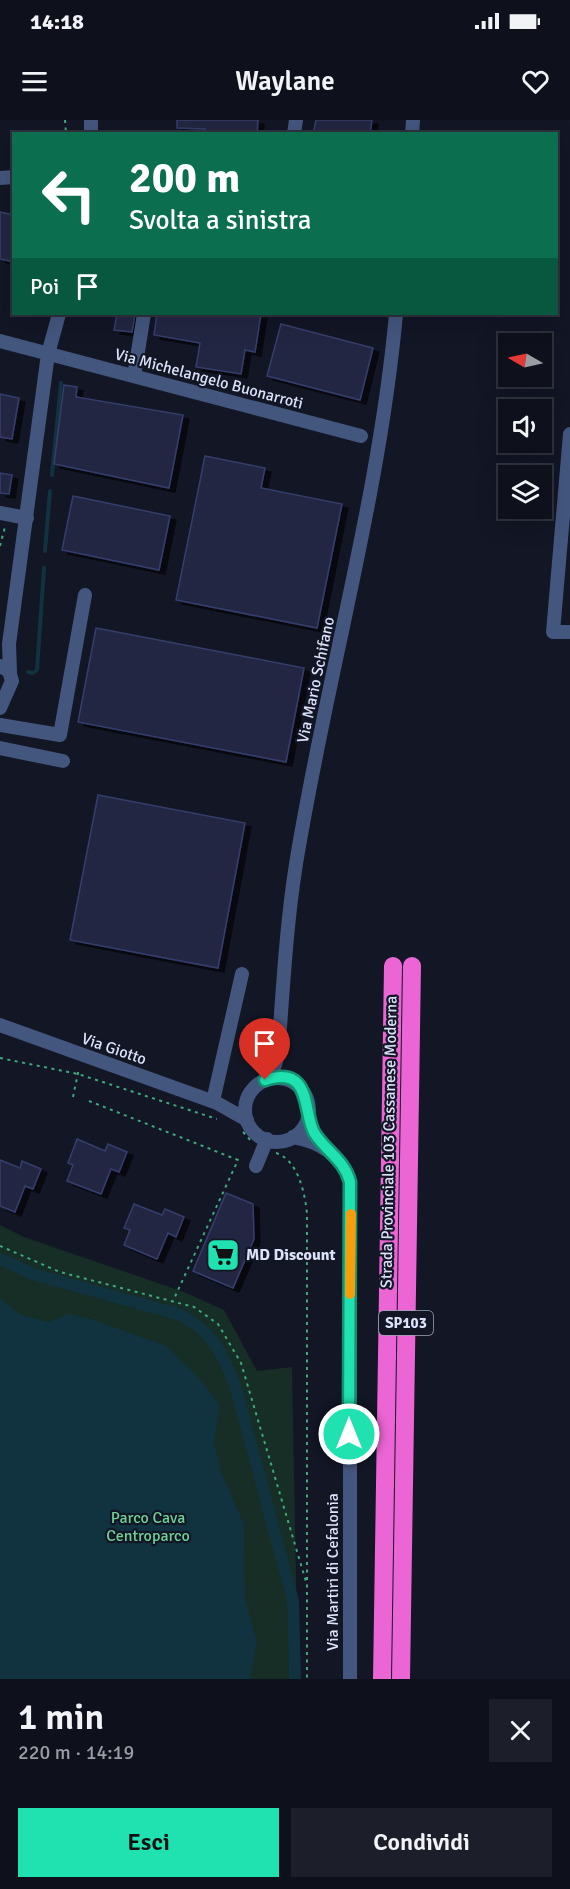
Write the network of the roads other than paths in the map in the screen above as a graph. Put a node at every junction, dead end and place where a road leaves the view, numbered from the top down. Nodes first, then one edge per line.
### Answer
1 (59, 315) edge
2 (144, 315) edge
3 (396, 315) edge
4 (0, 341) edge
5 (48, 354) junction
6 (134, 376) junction
7 (570, 434) edge
8 (360, 436) dead end
9 (0, 513) edge
10 (27, 518) junction
11 (85, 595) dead end
12 (570, 632) edge
13 (9, 644) junction
14 (0, 661) edge
15 (5, 669) edge
16 (3, 693) edge
17 (0, 708) edge
18 (0, 725) edge
19 (0, 748) edge
20 (63, 761) dead end
21 (393, 966) dead end
22 (412, 966) dead end
23 (242, 974) dead end
24 (0, 1025) edge
25 (278, 1054) junction
26 (265, 1080) junction
27 (294, 1082) junction
28 (249, 1095) junction
29 (215, 1102) junction
30 (308, 1116) junction
31 (243, 1123) junction
32 (293, 1137) junction
33 (264, 1145) junction
34 (327, 1150) junction
35 (256, 1166) dead end
36 (350, 1679) edge
37 (382, 1679) edge
38 (401, 1679) edge

1 - 5 street
2 - 6 street
3 - 25 street, Via Mario Schifano
4 - 5 street, Via Michelangelo Buonarroti
5 - 6 street, Via Michelangelo Buonarroti
5 - 10 street
6 - 8 street, Via Michelangelo Buonarroti
7 - 12 street
9 - 10 street
10 - 13 street
11 - 18 street
13 - 14 street
13 - 15 street
15 - 16 street
16 - 17 street
19 - 20 street
21 - 37 highway, Strada Provinciale 103 Cassanese Moderna / SP103
22 - 38 highway, Strada Provinciale 103 Cassanese Moderna / SP103
23 - 29 street
24 - 29 street, Via Giotto
25 - 26 street, Via Mario Schifano
25 - 27 street
26 - 27 street
26 - 28 street
27 - 30 street
28 - 29 street
28 - 31 street
29 - 31 street, Via Giotto
30 - 32 street
30 - 34 street, Via Martiri di Cefalonia
31 - 33 street
32 - 33 street
32 - 34 street, Via Martiri di Cefalonia
33 - 35 street
34 - 36 street, Via Martiri di Cefalonia

